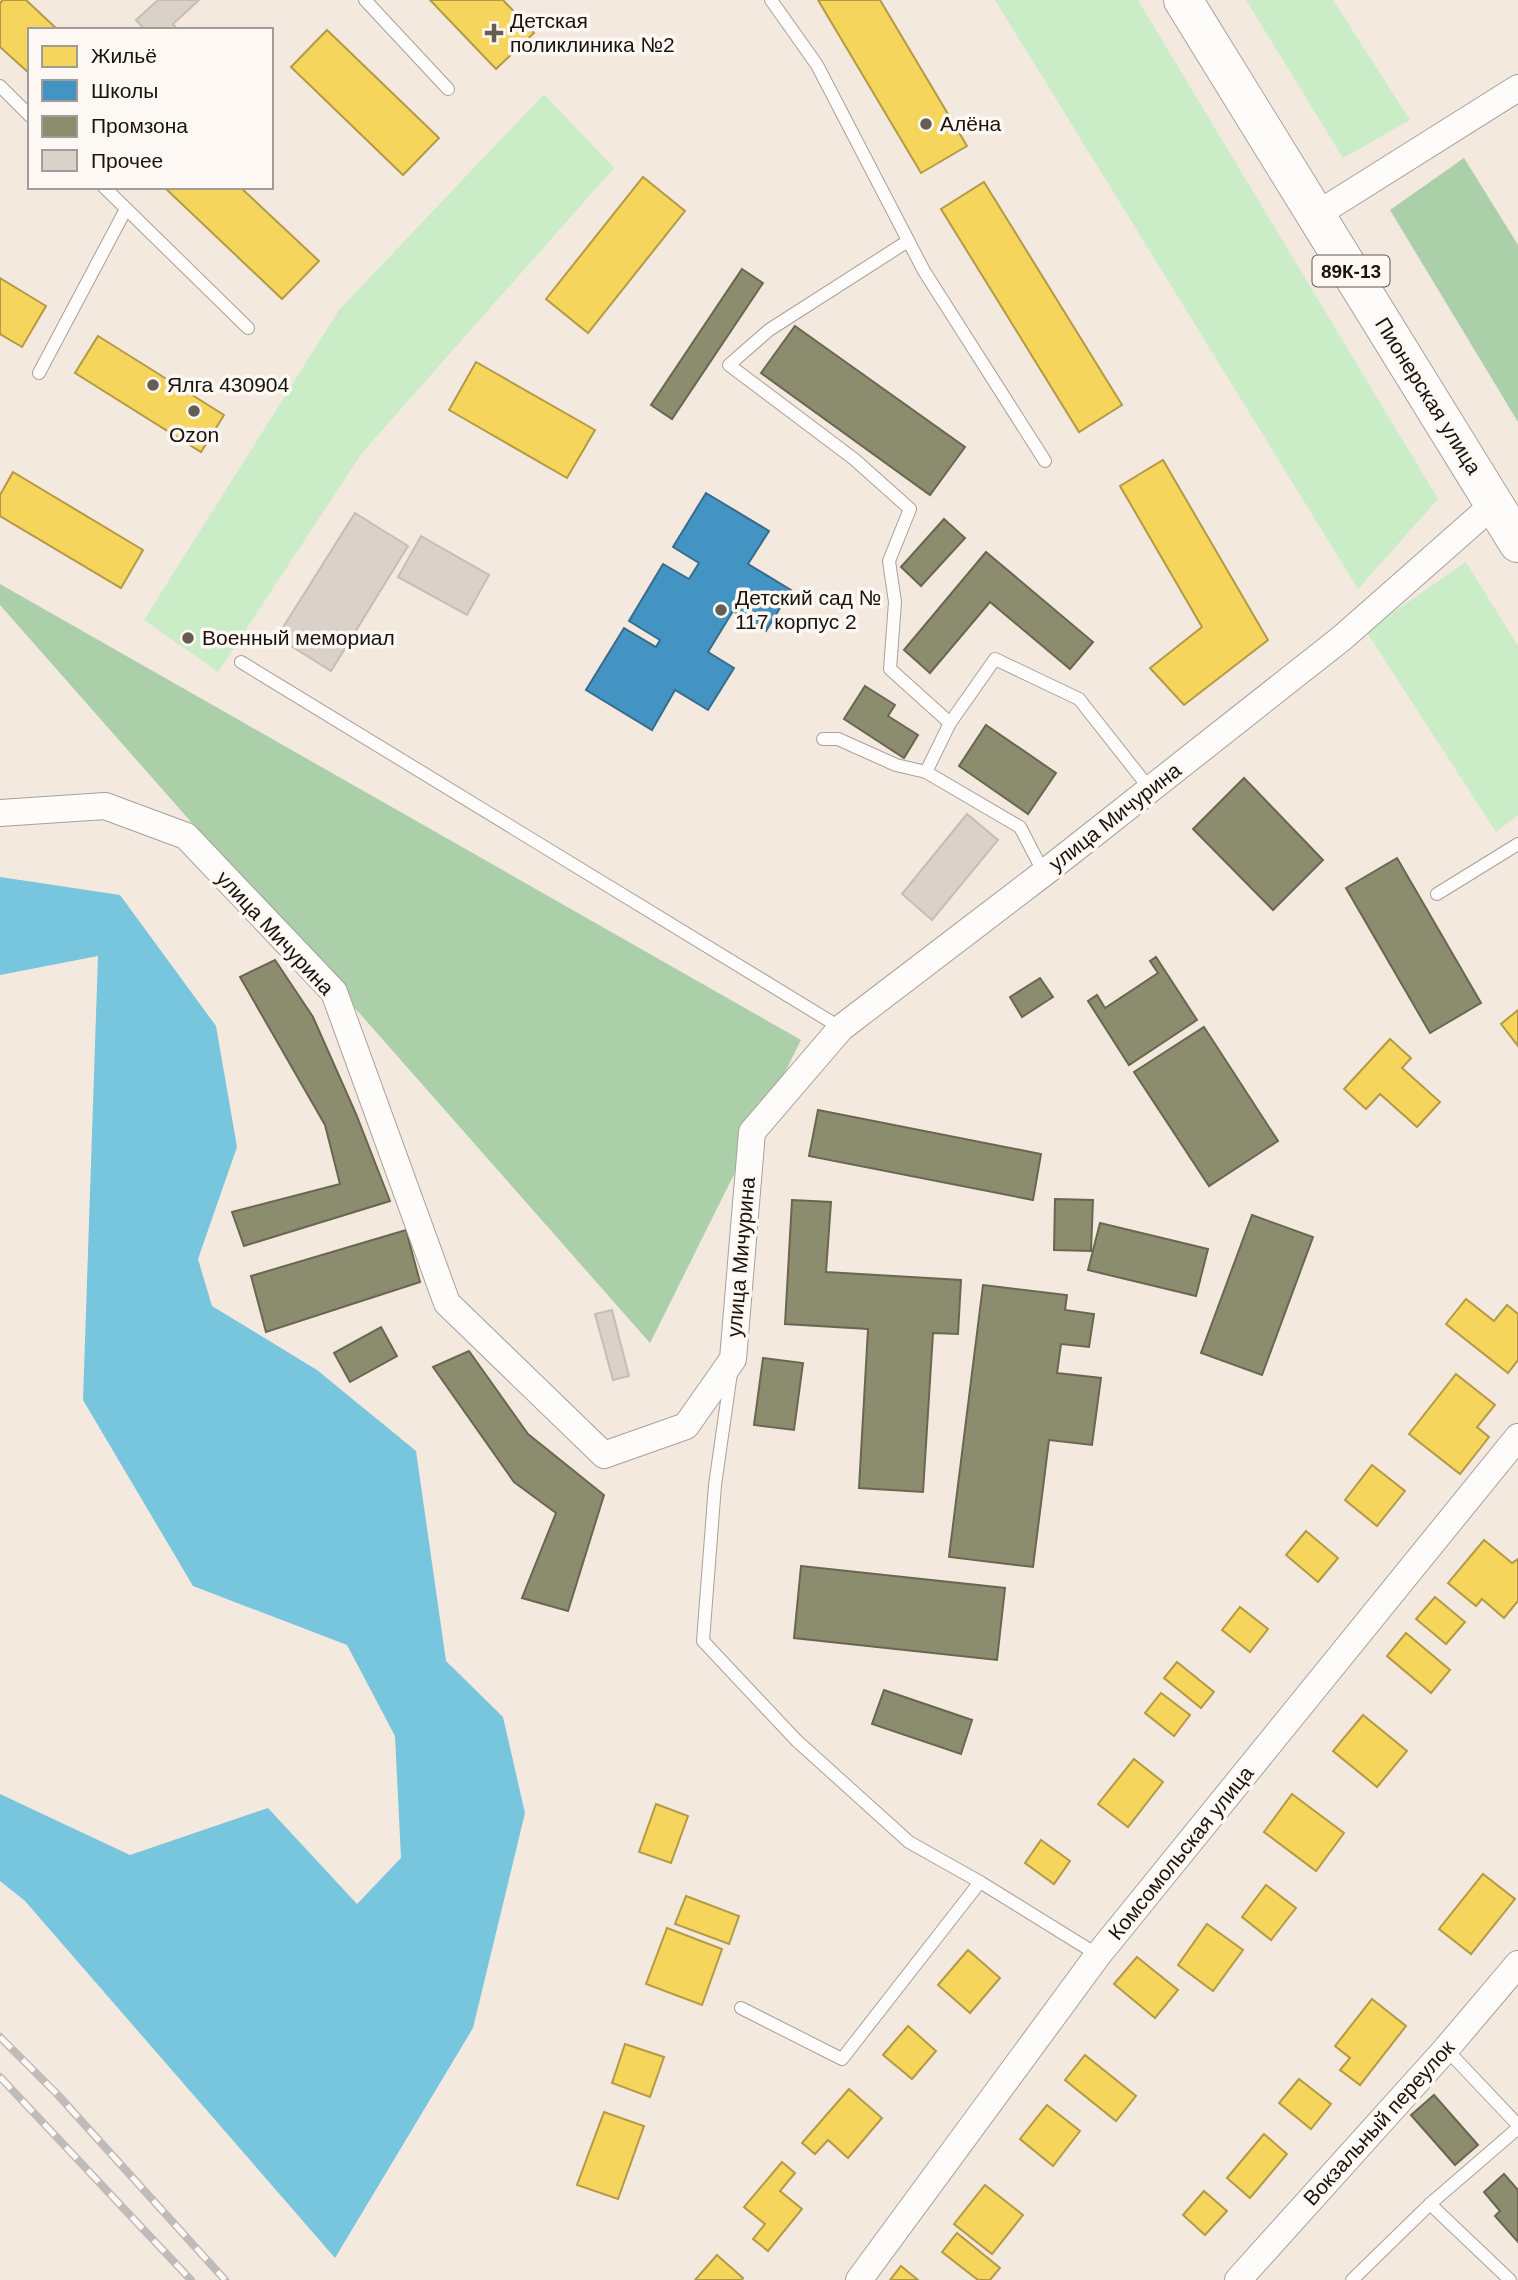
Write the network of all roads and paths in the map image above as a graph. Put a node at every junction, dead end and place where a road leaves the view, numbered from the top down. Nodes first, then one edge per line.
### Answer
1 (365, 0) edge
2 (771, 0) edge
3 (1183, 0) edge
4 (0, 86) edge
5 (1518, 88) edge
6 (448, 89) dead end
7 (28, 114) edge
8 (106, 189) edge
9 (127, 209) junction
10 (1317, 215) junction
11 (908, 241) junction
12 (248, 328) dead end
13 (39, 373) dead end
14 (1045, 461) dead end
15 (1494, 504) junction
16 (1518, 543) edge
17 (241, 663) dead end
18 (950, 723) junction
19 (824, 739) dead end
20 (926, 772) junction
21 (1150, 789) junction
22 (0, 813) edge
23 (1518, 844) edge
24 (1044, 873) junction
25 (1437, 894) dead end
26 (841, 1028) junction
27 (733, 1359) junction
28 (1518, 1437) edge
29 (980, 1882) junction
30 (1098, 1955) junction
31 (1518, 1964) edge
32 (741, 2008) dead end
33 (1446, 2049) junction
34 (1518, 2127) edge
35 (1430, 2204) junction
36 (859, 2280) edge
37 (1238, 2280) edge
38 (1352, 2280) edge
39 (1510, 2280) edge

1 - 6 lane
2 - 11 lane
3 - 10 main road, Пионерская улица / 89К-13
4 - 7 lane
5 - 10 street
8 - 9 lane
9 - 12 lane
9 - 13 lane
10 - 15 main road, Пионерская улица / 89К-13
11 - 14 lane
11 - 18 lane
15 - 16 main road, Пионерская улица / 89К-13
15 - 21 street, улица Мичурина
17 - 26 lane
18 - 20 lane
18 - 21 lane
19 - 20 lane
20 - 24 lane
21 - 24 street, улица Мичурина
22 - 27 street, улица Мичурина
23 - 25 lane
24 - 26 street, улица Мичурина
26 - 27 street, улица Мичурина
27 - 29 lane
28 - 30 street, Комсомольская улица
29 - 30 lane
29 - 32 lane
30 - 36 street, Комсомольская улица
31 - 33 street, Вокзальный переулок
33 - 34 lane
33 - 37 street, Вокзальный переулок
34 - 35 lane
35 - 38 lane
35 - 39 lane

